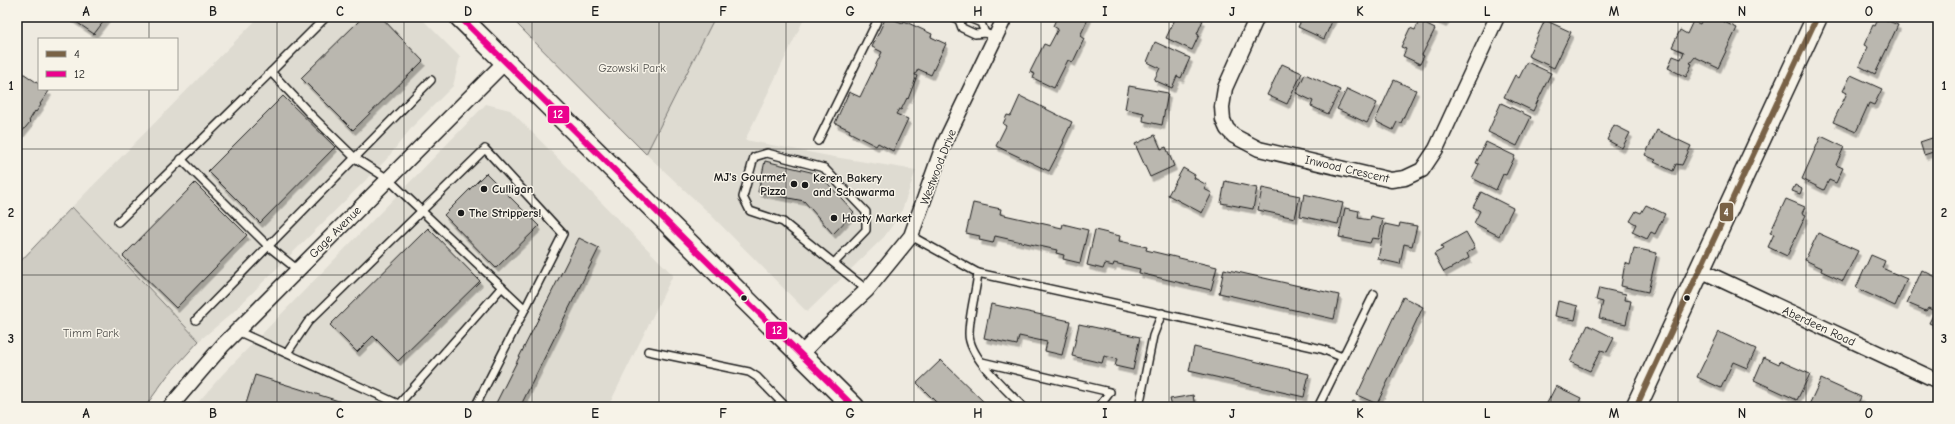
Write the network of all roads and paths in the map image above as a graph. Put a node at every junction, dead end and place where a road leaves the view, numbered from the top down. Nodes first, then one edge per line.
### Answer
1 (326, 17) edge
2 (460, 17) edge
3 (879, 17) edge
4 (1005, 17) edge
5 (1258, 17) edge
6 (1498, 17) edge
7 (1817, 17) edge
8 (956, 19) edge
9 (990, 35) junction
10 (505, 62) junction
11 (271, 72) junction
12 (431, 80) dead end
13 (818, 141) dead end
14 (355, 158) junction
15 (181, 159) junction
16 (388, 179) junction
17 (421, 210) junction
18 (118, 222) dead end
19 (911, 236) junction
20 (268, 246) junction
21 (834, 262) junction
22 (298, 270) junction
23 (1700, 270) junction
24 (978, 273) junction
25 (502, 287) junction
26 (867, 290) junction
27 (1374, 294) dead end
28 (526, 309) junction
29 (1162, 314) junction
30 (196, 320) dead end
31 (237, 331) junction
32 (648, 350) dead end
33 (286, 354) junction
34 (800, 355) junction
35 (1342, 357) junction
36 (982, 362) junction
37 (1938, 381) edge
38 (402, 406) edge
39 (170, 407) edge
40 (475, 407) edge
41 (786, 407) edge
42 (854, 407) edge
43 (1022, 407) edge
44 (1100, 407) edge
45 (1138, 407) edge
46 (1318, 407) edge
47 (1636, 407) edge

1 - 11 lane
2 - 10 main road
3 - 13 lane
4 - 9 street, Westwood Drive
5 - 6 street, Inwood Crescent
7 - 23 main road
8 - 9 lane
8 - 9 lane
9 - 19 street, Westwood Drive
10 - 16 street, Gage Avenue
10 - 34 main road
11 - 14 lane
11 - 15 lane
12 - 14 lane
14 - 16 lane
14 - 20 lane
15 - 18 lane
15 - 20 lane
16 - 17 lane
16 - 22 street, Gage Avenue
17 - 25 lane
17 - 28 lane
17 - 33 lane
19 - 24 lane
19 - 26 street, Westwood Drive
20 - 22 lane
20 - 30 lane
21 - 21 lane
21 - 26 lane
22 - 31 street, Gage Avenue
23 - 37 street, Aberdeen Road
23 - 47 main road
24 - 29 lane
24 - 36 lane
25 - 28 lane
25 - 38 lane
26 - 34 street, Westwood Drive
27 - 35 lane
28 - 40 lane
29 - 35 lane
29 - 45 lane
31 - 33 lane
31 - 39 street, Gage Avenue
32 - 41 lane
33 - 38 lane
34 - 42 main road
35 - 46 lane
36 - 43 lane
36 - 44 lane

